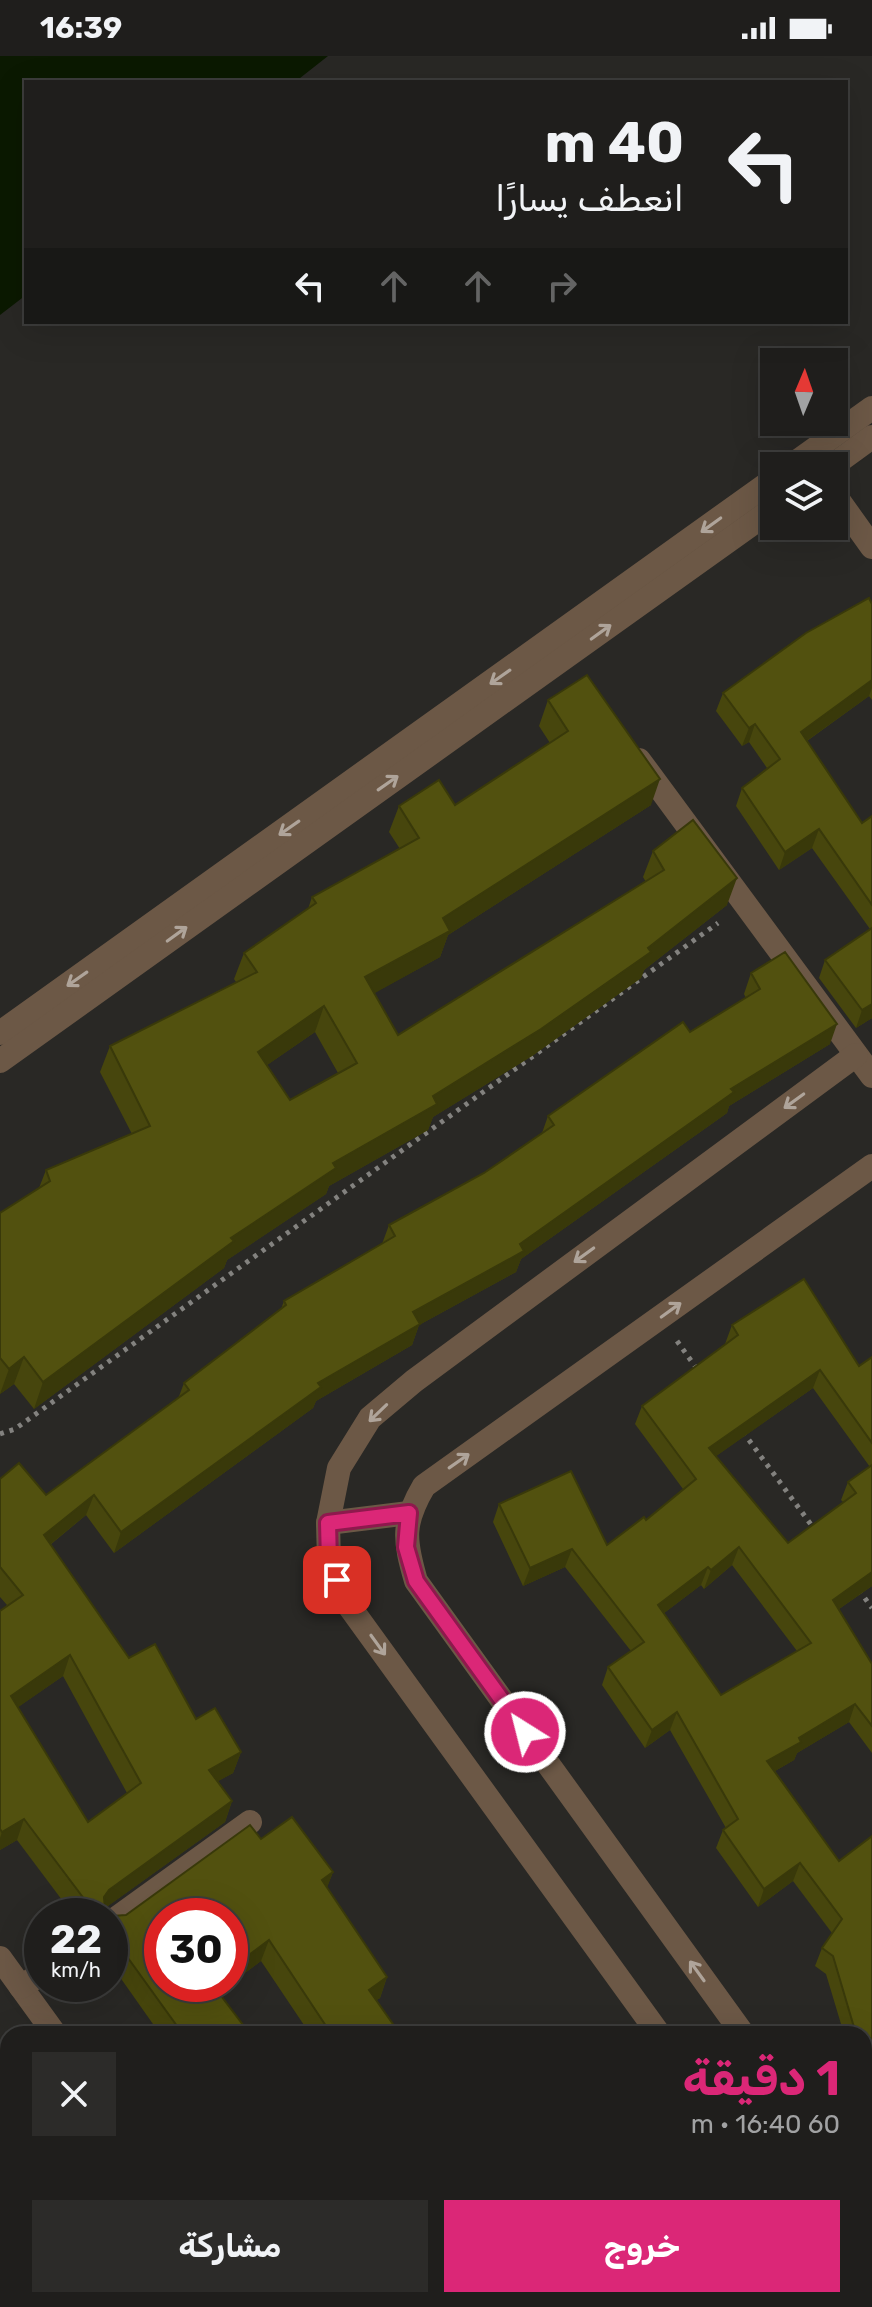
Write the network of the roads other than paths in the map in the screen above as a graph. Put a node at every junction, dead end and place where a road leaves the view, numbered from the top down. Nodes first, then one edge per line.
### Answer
1 (872, 408) edge
2 (872, 437) edge
3 (811, 452) edge
4 (848, 454) edge
5 (760, 489) edge
6 (848, 514) edge
7 (760, 518) edge
8 (872, 547) edge
9 (564, 658) junction
10 (582, 683) edge
11 (628, 744) edge
12 (0, 1033) edge
13 (856, 1055) junction
14 (0, 1061) edge
15 (872, 1076) edge
16 (872, 1166) edge
17 (409, 1513) junction
18 (328, 1523) junction
19 (250, 1822) edge
20 (128, 1910) edge
21 (0, 1958) edge
22 (24, 1985) edge
23 (21, 1987) junction
24 (49, 2026) edge
25 (653, 2026) edge
26 (737, 2026) edge

1 - 3 street
2 - 4 street
5 -> 12 street
6 - 8 street
9 -> 7 street
9 - 10 street
14 -> 9 street
11 - 13 street
13 - 15 street
13 -> 18 street
17 -> 16 street
17 - 18 street
26 -> 17 street
18 -> 25 street
19 - 20 street
21 - 23 street
22 - 23 street
23 - 24 street

